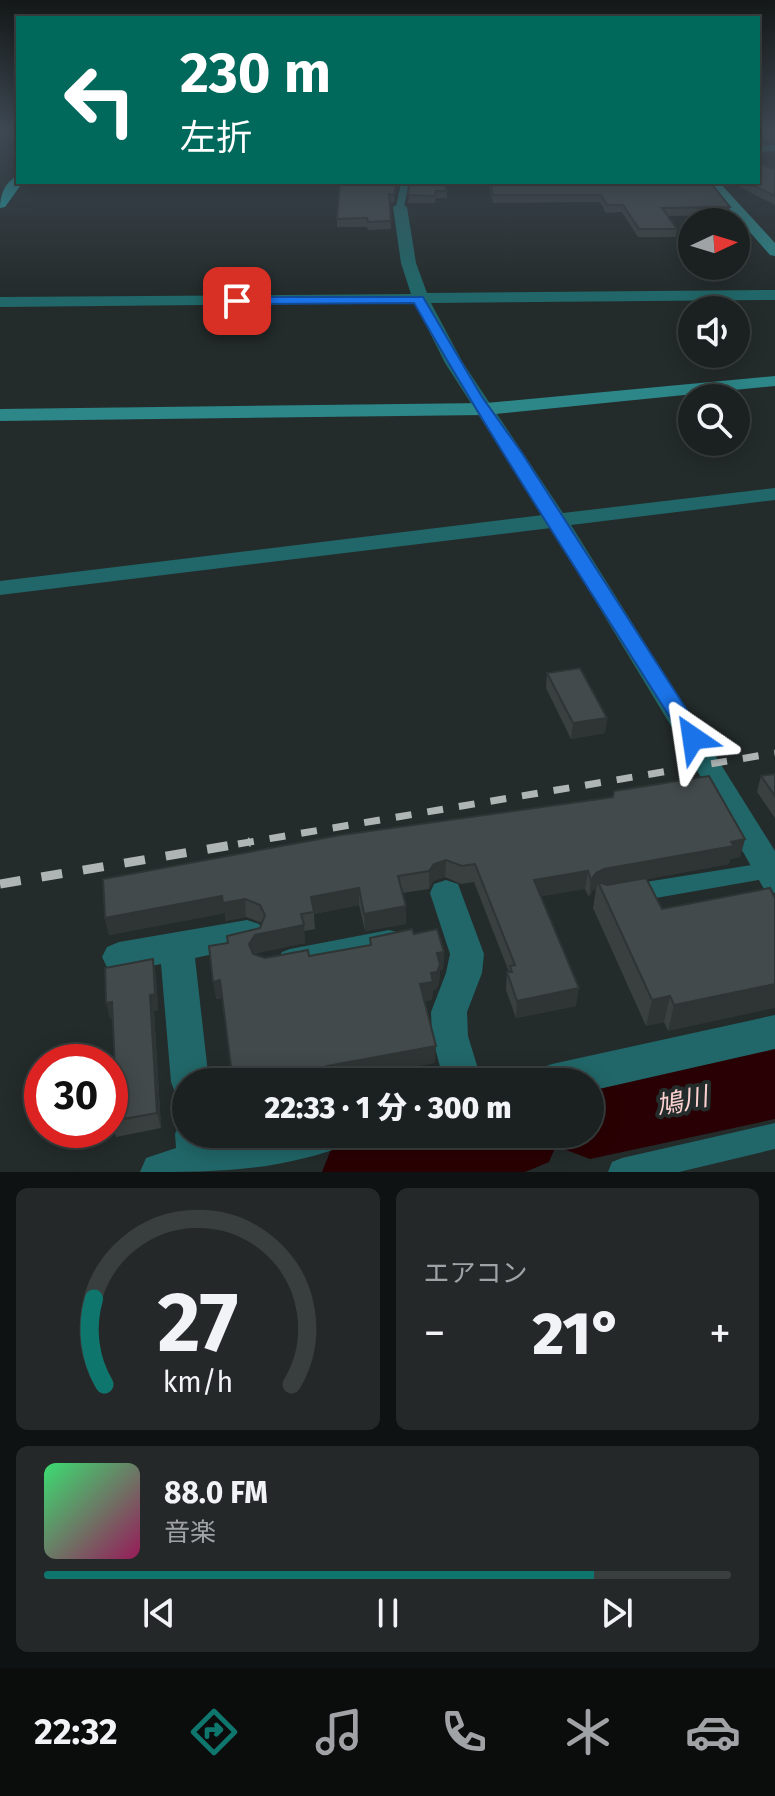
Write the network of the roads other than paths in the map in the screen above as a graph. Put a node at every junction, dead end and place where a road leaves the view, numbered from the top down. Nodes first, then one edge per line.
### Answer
1 (14, 185) edge
2 (404, 185) edge
3 (714, 185) edge
4 (0, 204) edge
5 (400, 207) joint
6 (775, 252) edge
7 (775, 295) edge
8 (418, 299) junction
9 (0, 302) edge
10 (775, 381) edge
11 (486, 409) junction
12 (0, 415) edge
13 (775, 494) edge
14 (556, 519) junction
15 (0, 588) edge
16 (772, 875) edge
17 (617, 896) edge
18 (436, 921) joint
19 (247, 934) edge
20 (177, 947) junction
21 (119, 957) dead end
22 (266, 963) edge
23 (775, 1032) edge
24 (189, 1068) edge
25 (459, 1068) edge
26 (604, 1070) edge
27 (775, 1136) edge
28 (235, 1148) edge
29 (184, 1156) edge
30 (622, 1172) edge

1 - 4 main road
2 - 5 lane
3 - 6 street
5 - 8 street
7 - 8 street
8 - 9 street
8 - 11 street
10 - 11 street
11 - 12 street
11 - 14 street
13 - 14 street
14 - 15 street
14 - 16 street
16 - 17 lane
18 - 22 lane
18 - 25 street
19 - 20 street
20 - 21 street
20 - 24 street
23 - 26 street
27 - 30 lane
28 - 29 street

